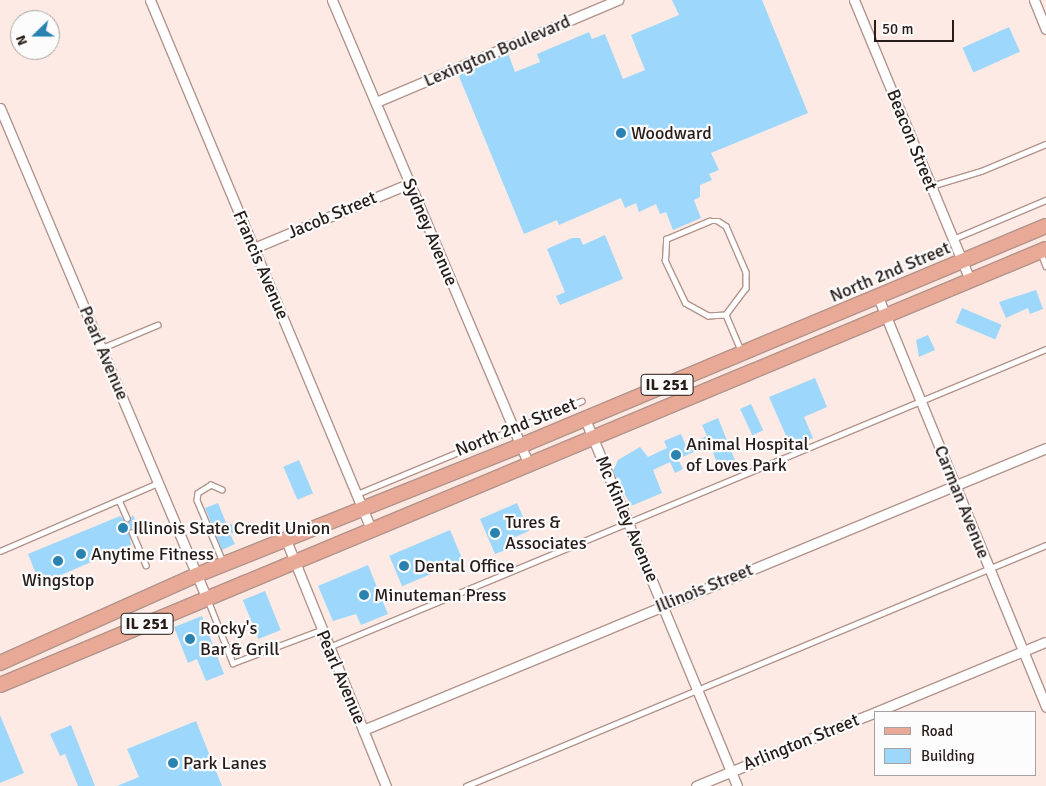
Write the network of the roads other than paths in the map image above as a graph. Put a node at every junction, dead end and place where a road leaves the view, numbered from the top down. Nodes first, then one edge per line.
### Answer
1 (150, 0) edge
2 (332, 0) edge
3 (618, 0) edge
4 (854, 0) edge
5 (1034, 0) edge
6 (1046, 29) edge
7 (376, 102) junction
8 (0, 108) edge
9 (1046, 144) edge
10 (410, 183) junction
11 (931, 186) junction
12 (1046, 200) edge
13 (1046, 226) edge
14 (953, 239) junction
15 (254, 248) junction
16 (1043, 250) edge
17 (962, 262) junction
18 (1046, 266) edge
19 (970, 280) junction
20 (878, 298) junction
21 (726, 315) junction
22 (885, 315) junction
23 (157, 326) dead end
24 (102, 348) junction
25 (1046, 349) edge
26 (742, 354) junction
27 (582, 401) dead end
28 (920, 402) junction
29 (585, 419) junction
30 (513, 430) junction
31 (592, 437) junction
32 (520, 446) junction
33 (1046, 448) edge
34 (529, 465) junction
35 (158, 483) junction
36 (955, 484) junction
37 (222, 490) dead end
38 (357, 494) junction
39 (119, 500) junction
40 (363, 509) junction
41 (127, 518) dead end
42 (628, 523) junction
43 (371, 529) junction
44 (132, 532) dead end
45 (286, 540) junction
46 (1046, 545) edge
47 (0, 551) edge
48 (295, 563) junction
49 (146, 565) dead end
50 (224, 565) junction
51 (989, 569) junction
52 (197, 575) junction
53 (207, 599) junction
54 (663, 605) junction
55 (321, 630) junction
56 (1046, 642) edge
57 (328, 648) junction
58 (1023, 652) junction
59 (0, 663) edge
60 (0, 685) edge
61 (698, 691) junction
62 (1046, 706) edge
63 (878, 711) edge
64 (874, 713) edge
65 (363, 730) junction
66 (730, 771) junction
67 (386, 786) edge
68 (466, 786) edge
69 (696, 786) edge
70 (736, 786) edge

1 - 15 street, Francis Avenue
2 - 7 street, Sydney Avenue
3 - 7 street, Lexington Boulevard
4 - 11 street, Beacon Street
5 - 6 street
7 - 10 street, Sydney Avenue
8 - 24 street, Pearl Avenue
9 - 11 lane
10 - 15 street, Jacob Street
10 - 30 street, Sydney Avenue
11 - 14 street, Beacon Street
12 - 14 lane
13 - 17 main road, North 2nd Street / IL 251
14 - 17 street, Beacon Street
15 - 38 street, Francis Avenue
16 - 18 lane
16 - 19 main road, IL 251
17 - 19 street, Beacon Street
17 - 20 main road, North 2nd Street / IL 251
19 - 22 main road, IL 251
20 - 22 street, Carman Avenue
20 - 26 main road, North 2nd Street / IL 251
21 - 21 lane
21 - 26 lane
22 - 28 street, Carman Avenue
22 - 31 main road, IL 251
23 - 24 lane
24 - 35 street, Pearl Avenue
25 - 28 lane
26 - 29 main road, North 2nd Street / IL 251
27 - 30 lane
28 - 36 street, Carman Avenue
28 - 42 lane
29 - 31 street, Mc Kinley Avenue
29 - 32 main road, North 2nd Street / IL 251
30 - 32 street, Sydney Avenue
30 - 38 lane
31 - 34 main road, IL 251
31 - 42 street, Mc Kinley Avenue
32 - 34 street, Sydney Avenue
32 - 40 main road, North 2nd Street / IL 251
33 - 36 street, Illinois Street
34 - 43 main road, IL 251
35 - 39 lane
35 - 52 street, Pearl Avenue
36 - 51 street, Carman Avenue
36 - 54 street, Illinois Street
37 - 50 lane
38 - 40 street, Francis Avenue
39 - 41 lane
39 - 47 lane
40 - 43 street, Francis Avenue
40 - 45 main road, North 2nd Street / IL 251
42 - 54 street, Mc Kinley Avenue
42 - 57 lane
43 - 48 main road, IL 251
44 - 49 lane
45 - 48 street, Pearl Avenue
45 - 50 main road, North 2nd Street / IL 251
46 - 51 lane
48 - 53 main road, IL 251
48 - 55 street, Pearl Avenue
50 - 52 main road, North 2nd Street / IL 251
51 - 58 street, Carman Avenue
51 - 61 lane
52 - 53 street, Pearl Avenue
52 - 59 main road, North 2nd Street / IL 251
53 - 55 lane
53 - 60 main road, IL 251
54 - 61 street, Mc Kinley Avenue
54 - 65 street, Illinois Street
55 - 57 street, Pearl Avenue
56 - 58 street, Arlington Street
57 - 65 street, Pearl Avenue
58 - 62 street, Carman Avenue
58 - 63 street, Arlington Street
61 - 66 street, Mc Kinley Avenue
61 - 68 lane
64 - 66 street, Arlington Street
65 - 67 street, Pearl Avenue
66 - 69 street, Arlington Street
66 - 70 street, Mc Kinley Avenue

